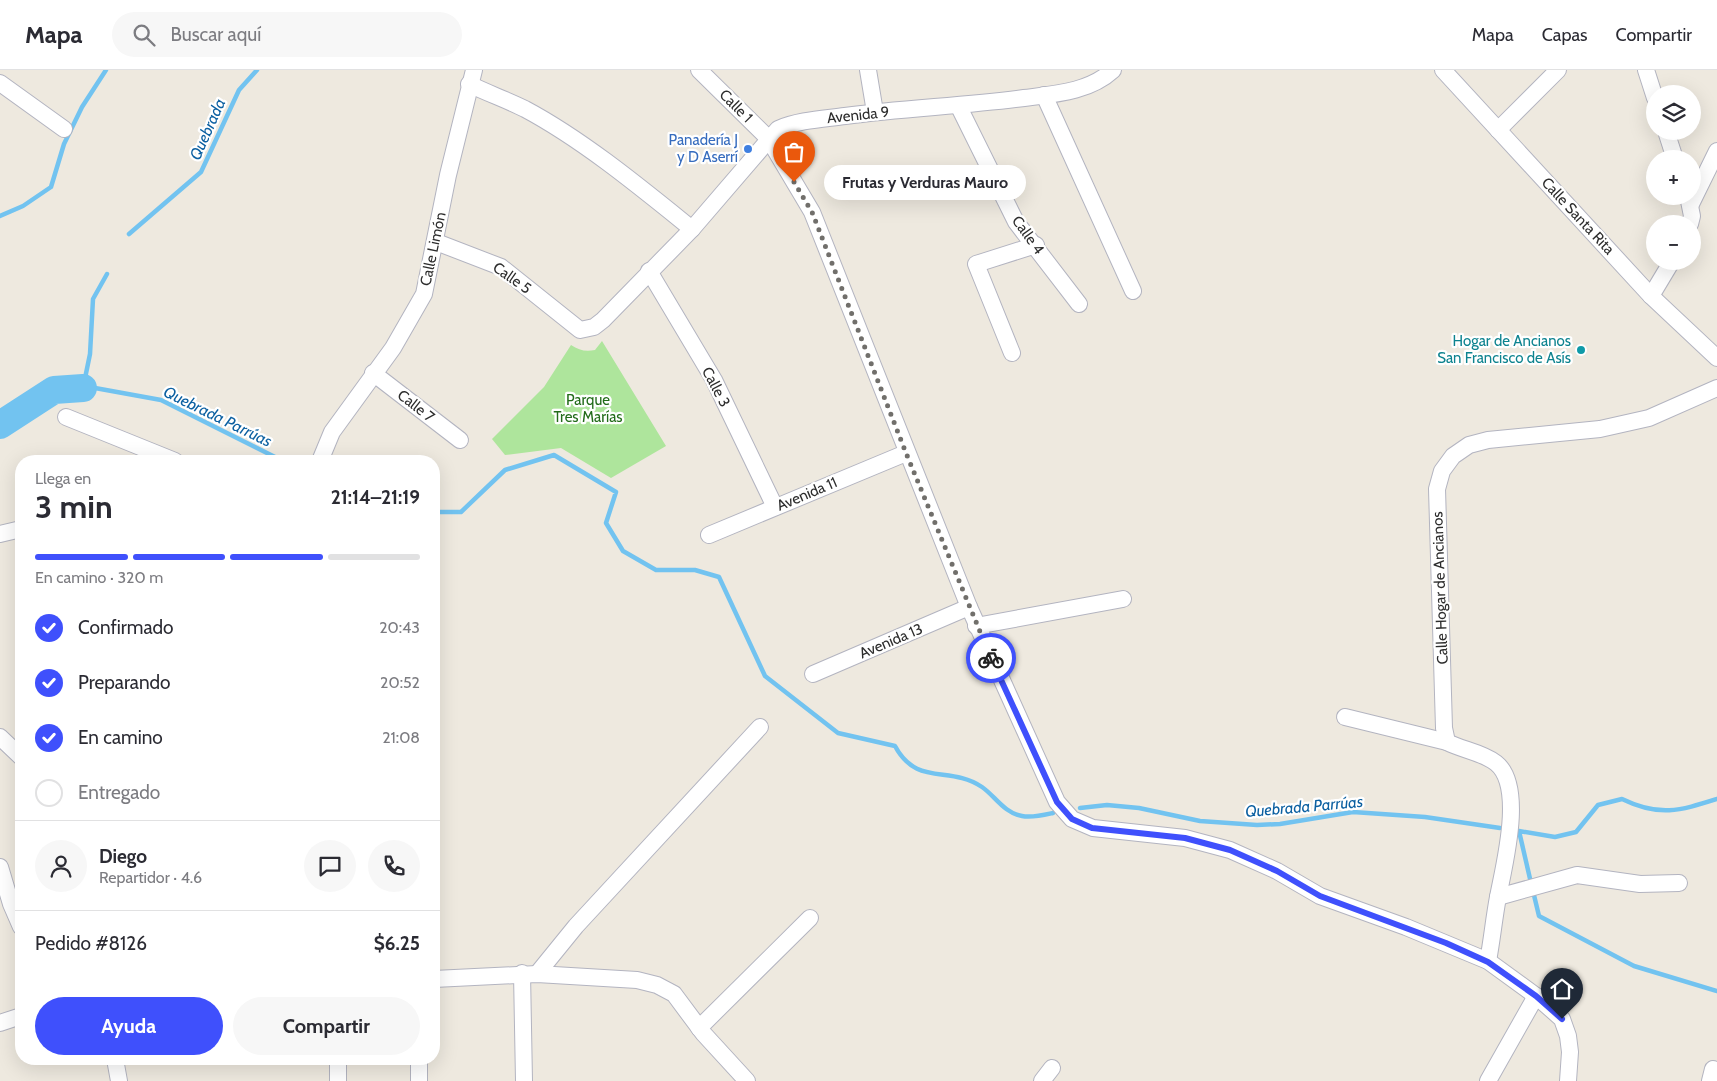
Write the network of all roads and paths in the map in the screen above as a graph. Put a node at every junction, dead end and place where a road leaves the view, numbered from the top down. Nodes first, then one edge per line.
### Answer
1 (699, 70) edge
2 (868, 70) edge
3 (1113, 70) edge
4 (1443, 70) edge
5 (1558, 70) edge
6 (1646, 70) edge
7 (471, 77) edge
8 (0, 83) edge
9 (1651, 85) edge
10 (1044, 95) junction
11 (958, 107) junction
12 (875, 112) junction
13 (64, 128) dead end
14 (1498, 130) junction
15 (768, 138) junction
16 (1717, 151) edge
17 (1701, 179) edge
18 (692, 229) junction
19 (436, 242) junction
20 (1036, 246) junction
21 (1667, 270) edge
22 (649, 271) junction
23 (1134, 291) dead end
24 (1651, 296) junction
25 (1079, 304) dead end
26 (580, 330) joint
27 (1012, 353) dead end
28 (1717, 358) edge
29 (373, 373) junction
30 (1717, 388) edge
31 (66, 417) dead end
32 (460, 440) dead end
33 (906, 453) junction
34 (160, 455) edge
35 (322, 455) edge
36 (775, 507) junction
37 (15, 530) edge
38 (0, 534) edge
39 (709, 535) dead end
40 (1122, 599) dead end
41 (969, 607) junction
42 (976, 626) junction
43 (813, 674) dead end
44 (1345, 717) dead end
45 (760, 727) dead end
46 (0, 737) edge
47 (1447, 742) junction
48 (15, 751) edge
49 (0, 867) edge
50 (1679, 883) dead end
51 (1498, 897) junction
52 (15, 913) edge
53 (810, 918) dead end
54 (1488, 962) junction
55 (530, 973) junction
56 (440, 979) edge
57 (1536, 996) junction
58 (15, 1018) edge
59 (0, 1023) edge
60 (699, 1028) junction
61 (116, 1065) edge
62 (338, 1065) edge
63 (419, 1065) edge
64 (1052, 1068) dead end
65 (119, 1081) edge
66 (338, 1081) edge
67 (419, 1081) edge
68 (524, 1081) edge
69 (746, 1081) edge
70 (1042, 1081) edge
71 (1488, 1081) edge
72 (1568, 1081) edge

1 - 15 street, Calle 1
2 - 12 street
3 - 10 street
4 - 14 street, Calle Santa Rita
5 - 14 street
6 - 9 street
7 - 18 street
7 - 19 street, Calle Limón
8 - 13 street
10 - 11 street, Avenida 9
10 - 23 street
11 - 12 street, Avenida 9
11 - 20 street, Calle 4
12 - 15 street, Avenida 9
14 - 24 street, Calle Santa Rita
15 - 18 street, Avenida 9
15 - 33 street, Calle 1
16 - 17 street
18 - 22 street, Avenida 9
19 - 26 street, Calle 5
19 - 29 street, Calle Limón
20 - 25 street, Calle 4
20 - 27 street
21 - 24 street
22 - 26 street, Avenida 9
22 - 36 street, Calle 3
24 - 28 street, Calle Santa Rita
29 - 32 street, Calle 7
29 - 35 street, Calle Limón
30 - 47 street, Calle Hogar de Ancianos
31 - 34 street
33 - 36 street, Avenida 11
33 - 41 street, Calle 1
36 - 39 street, Avenida 11
37 - 38 street
40 - 42 street
41 - 42 street, Calle 1
41 - 43 street, Avenida 13
42 - 54 street, Calle 1
44 - 47 street
45 - 55 street
46 - 48 street
47 - 51 street
49 - 52 street
50 - 51 street
51 - 54 street
53 - 60 street
54 - 57 street, Calle 1
55 - 56 street
55 - 60 street
55 - 68 street
57 - 71 street
57 - 72 street, Calle 1
58 - 59 street
60 - 69 street
61 - 65 street
62 - 66 street
63 - 67 street
64 - 70 street

